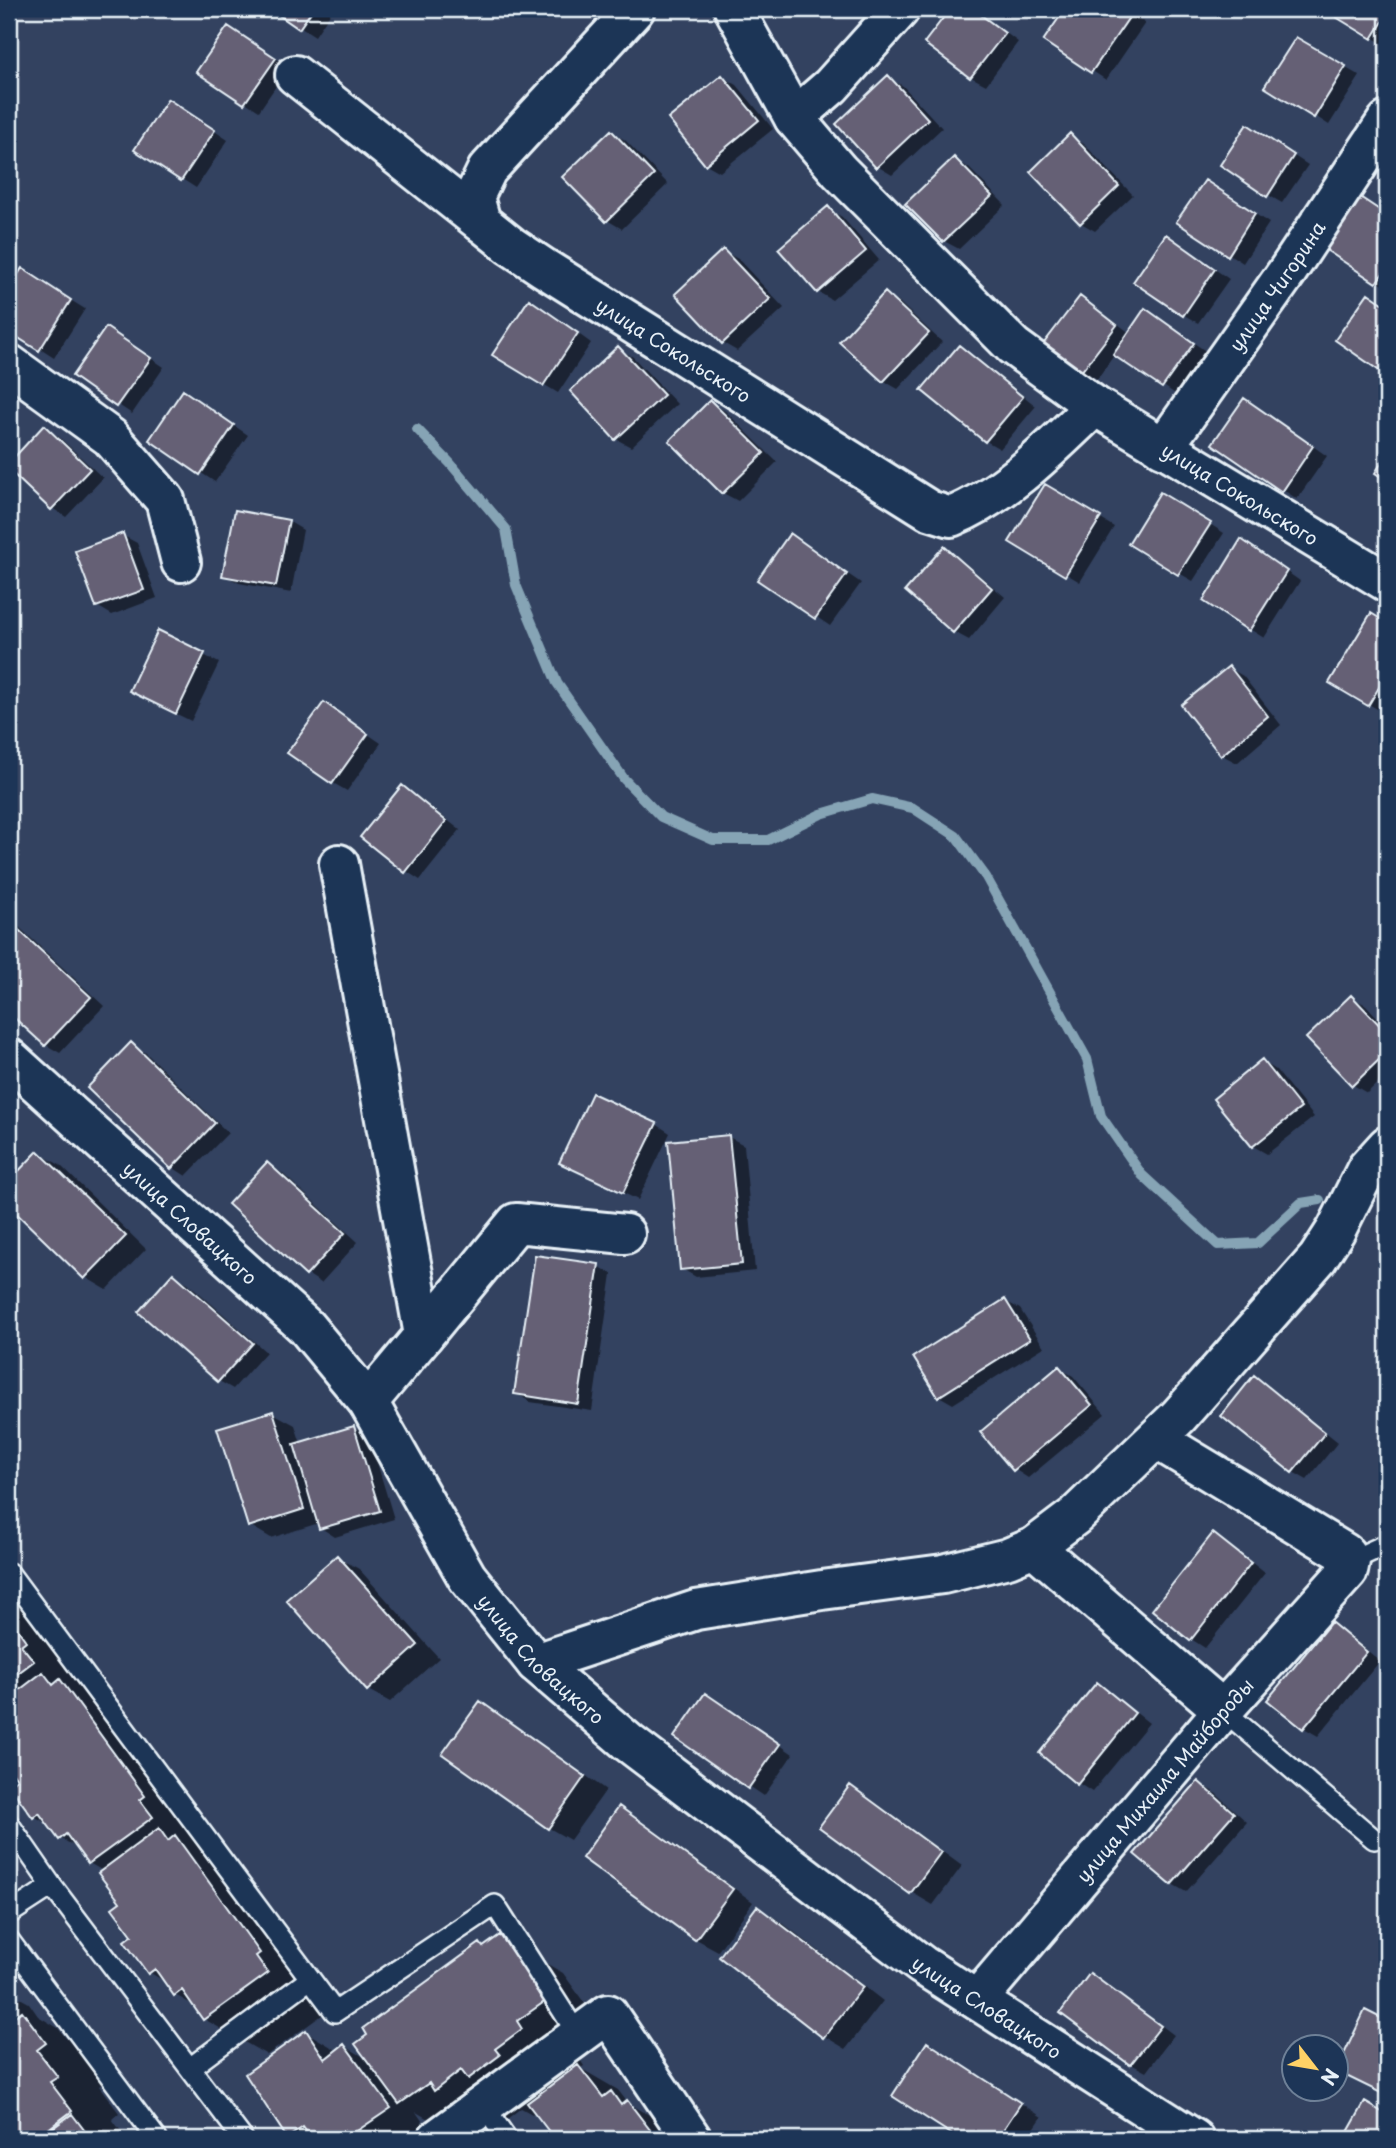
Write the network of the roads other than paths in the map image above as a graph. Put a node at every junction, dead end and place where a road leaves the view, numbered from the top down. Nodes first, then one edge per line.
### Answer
1 (635, 9) edge
2 (900, 9) edge
3 (734, 11) edge
4 (295, 75) dead end
5 (794, 118) junction
6 (1387, 121) edge
7 (481, 222) junction
8 (9, 364) edge
9 (1095, 407) junction
10 (1163, 448) junction
11 (181, 562) dead end
12 (1387, 582) edge
13 (339, 864) dead end
14 (9, 1058) edge
15 (1387, 1146) edge
16 (625, 1234) dead end
17 (424, 1335) junction
18 (369, 1402) junction
19 (1156, 1439) junction
20 (1387, 1544) edge
21 (1034, 1548) junction
22 (1350, 1561) junction
23 (9, 1573) edge
24 (536, 1663) junction
25 (1223, 1710) junction
26 (9, 1824) edge
27 (1374, 1839) dead end
28 (52, 1886) junction
29 (9, 1914) edge
30 (9, 1940) edge
31 (310, 1979) junction
32 (976, 2000) junction
33 (578, 2035) junction
34 (190, 2068) junction
35 (483, 2105) junction
36 (157, 2139) edge
37 (243, 2139) edge
38 (437, 2139) edge
39 (507, 2139) edge
40 (692, 2139) edge
41 (1194, 2139) edge

1 - 7 street
2 - 5 street
3 - 5 street, улица Сокольского
4 - 7 street, улица Сокольского
5 - 9 street, улица Сокольского
6 - 10 street, улица Чигорина
7 - 9 street, улица Сокольского
8 - 11 street
9 - 10 street, улица Сокольского
10 - 12 street, улица Сокольского
13 - 17 street
14 - 18 street, улица Словацкого
15 - 19 street
16 - 17 street
17 - 18 street
18 - 24 street, улица Словацкого
19 - 21 street
19 - 22 street
20 - 22 lane
21 - 24 street
21 - 25 street
22 - 25 street, улица Михаила Майбороды
23 - 31 lane
24 - 32 street, улица Словацкого
25 - 27 lane
25 - 32 street, улица Михаила Майбороды
26 - 28 lane
28 - 29 lane
28 - 34 lane
30 - 36 lane
31 - 33 lane
31 - 34 lane
32 - 41 street, улица Словацкого
33 - 35 street
33 - 40 street
34 - 37 lane
35 - 38 street
35 - 39 lane

